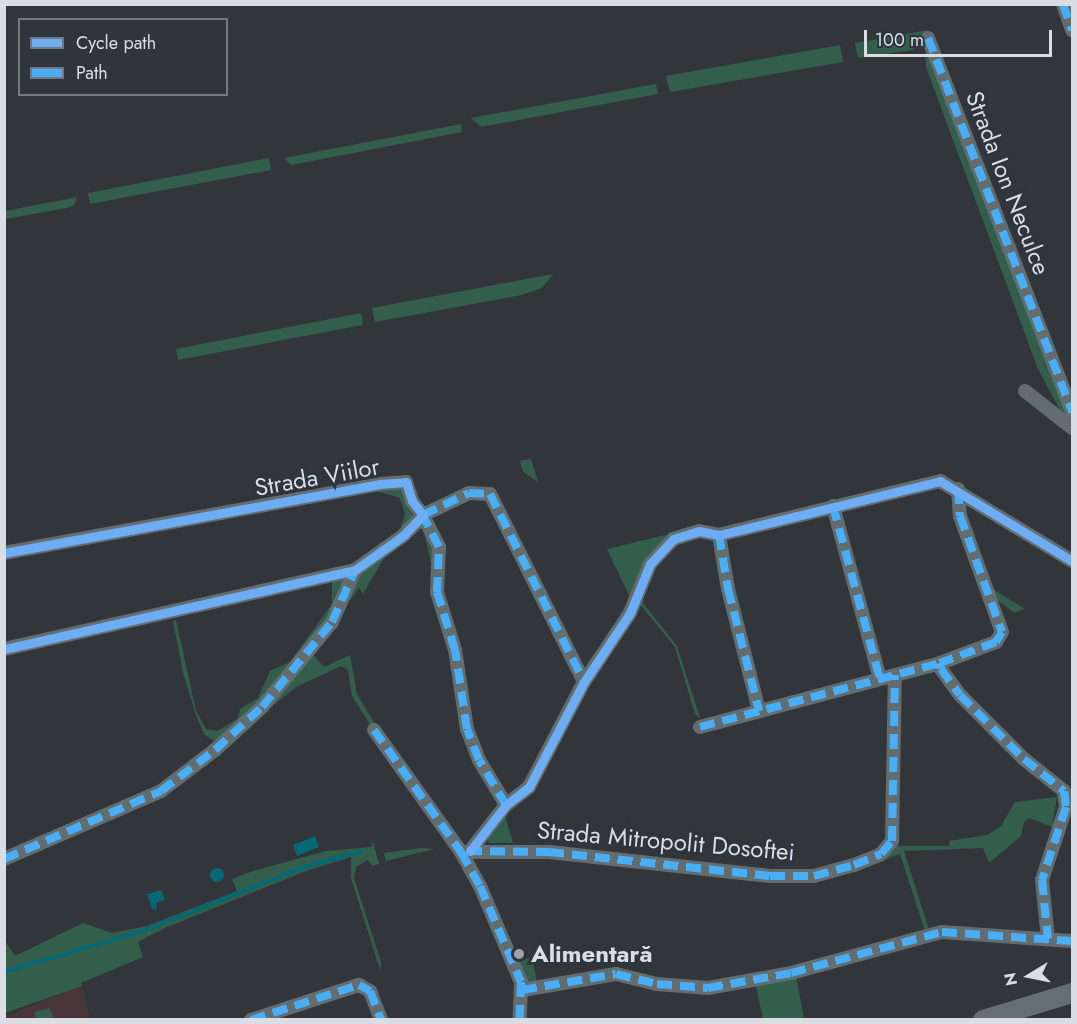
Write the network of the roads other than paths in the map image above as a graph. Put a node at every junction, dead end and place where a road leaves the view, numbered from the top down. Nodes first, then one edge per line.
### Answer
1 (1063, 4) edge
2 (1072, 30) edge
3 (928, 38) dead end
4 (1025, 391) dead end
5 (1072, 412) edge
6 (1072, 428) edge
7 (958, 489) junction
8 (833, 506) junction
9 (423, 515) junction
10 (719, 535) junction
11 (4, 553) edge
12 (1072, 561) edge
13 (355, 570) junction
14 (4, 649) edge
15 (940, 663) junction
16 (895, 675) junction
17 (880, 680) junction
18 (584, 682) junction
19 (759, 711) junction
20 (700, 727) dead end
21 (374, 730) dead end
22 (1069, 804) edge
23 (506, 805) junction
24 (465, 852) junction
25 (4, 859) edge
26 (1048, 939) junction
27 (1072, 941) edge
28 (522, 990) junction
29 (1072, 993) edge
30 (251, 1020) edge
31 (381, 1020) edge
32 (520, 1020) edge
33 (983, 1020) edge

1 - 2 street
3 - 5 street, Strada Ion Neculce
4 - 6 street
7 - 8 street, Strada Mitropolit Dosoftei
7 - 12 street
7 - 15 street
8 - 10 street, Strada Mitropolit Dosoftei
8 - 17 street
9 - 11 street, Strada Viilor
9 - 13 street
9 - 18 street
9 - 23 street, Strada Mitropolit Dosoftei
10 - 18 street, Strada Mitropolit Dosoftei
10 - 19 street
13 - 14 street
13 - 25 street
15 - 16 street
15 - 22 street
16 - 17 street
16 - 24 street, Strada Mitropolit Dosoftei
17 - 19 street
18 - 23 street, Strada Mitropolit Dosoftei
19 - 20 street
21 - 24 street
22 - 26 street
23 - 24 street, Strada Mitropolit Dosoftei
24 - 28 street
26 - 27 street
26 - 28 street
28 - 32 street
29 - 33 street
30 - 31 street

